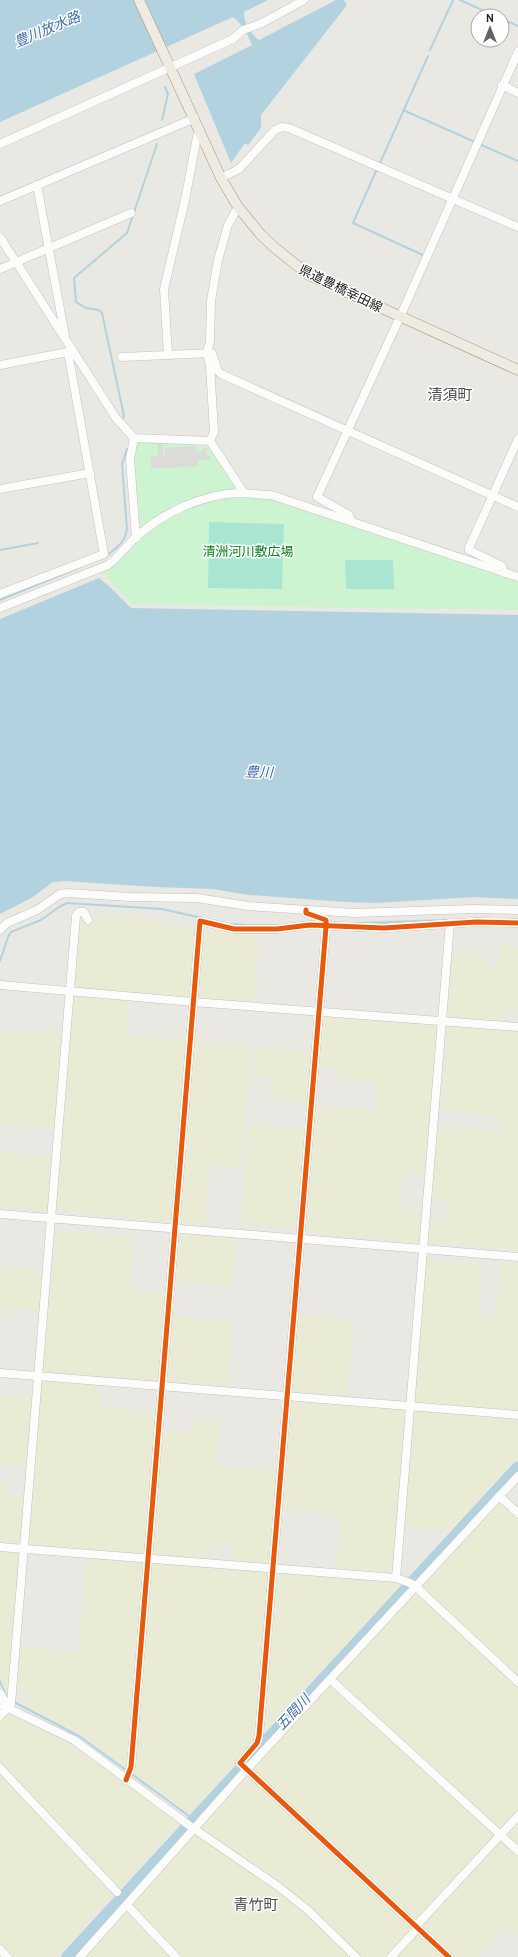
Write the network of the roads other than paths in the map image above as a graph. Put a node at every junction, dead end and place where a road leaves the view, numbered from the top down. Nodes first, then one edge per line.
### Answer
1 (139, 0) edge
2 (304, 0) edge
3 (518, 52) edge
4 (170, 68) junction
5 (502, 86) junction
6 (518, 93) edge
7 (195, 118) junction
8 (200, 130) junction
9 (0, 144) edge
10 (221, 178) junction
11 (37, 185) junction
12 (452, 197) junction
13 (0, 201) edge
14 (238, 207) junction
15 (131, 213) dead end
16 (518, 227) edge
17 (0, 237) edge
18 (49, 248) junction
19 (16, 262) junction
20 (0, 269) edge
21 (400, 317) junction
22 (66, 340) junction
23 (70, 352) junction
24 (207, 353) junction
25 (168, 355) junction
26 (122, 357) dead end
27 (0, 365) edge
28 (518, 370) edge
29 (348, 431) junction
30 (134, 438) junction
31 (518, 439) edge
32 (210, 441) junction
33 (90, 473) junction
34 (0, 488) edge
35 (244, 493) junction
36 (492, 495) junction
37 (518, 507) edge
38 (352, 522) junction
39 (136, 538) junction
40 (504, 573) junction
41 (518, 577) edge
42 (0, 594) edge
43 (0, 608) edge
44 (306, 910) junction
45 (518, 910) edge
46 (88, 920) dead end
47 (450, 923) junction
48 (518, 923) edge
49 (326, 924) junction
50 (0, 930) edge
51 (0, 985) edge
52 (70, 990) junction
53 (193, 1002) junction
54 (318, 1012) junction
55 (442, 1020) junction
56 (518, 1026) edge
57 (0, 1214) edge
58 (51, 1218) junction
59 (175, 1228) junction
60 (299, 1239) junction
61 (423, 1249) junction
62 (518, 1257) edge
63 (0, 1373) edge
64 (38, 1376) junction
65 (162, 1386) junction
66 (286, 1396) junction
67 (410, 1407) junction
68 (518, 1415) edge
69 (518, 1476) edge
70 (500, 1496) junction
71 (518, 1513) edge
72 (0, 1547) edge
73 (24, 1548) junction
74 (147, 1559) junction
75 (272, 1569) junction
76 (396, 1578) junction
77 (413, 1585) junction
78 (330, 1680) junction
79 (518, 1682) edge
80 (0, 1693) edge
81 (0, 1704) edge
82 (8, 1708) junction
83 (0, 1716) edge
84 (0, 1768) edge
85 (247, 1769) junction
86 (126, 1780) junction
87 (518, 1816) edge
88 (189, 1825) junction
89 (500, 1835) junction
90 (518, 1852) edge
91 (117, 1892) dead end
92 (127, 1905) junction
93 (416, 1926) junction
94 (0, 1949) edge
95 (8, 1957) edge
96 (80, 1957) edge
97 (176, 1957) edge
98 (356, 1957) edge
99 (391, 1957) edge
100 (449, 1957) edge

1 - 4 main road, 県道豊橋幸田線
2 - 4 street
3 - 5 street
4 - 7 main road, 県道豊橋幸田線
4 - 9 street
5 - 6 street
5 - 12 street
7 - 8 main road, 県道豊橋幸田線
7 - 11 street
8 - 10 main road, 県道豊橋幸田線
8 - 25 street
10 - 12 street
10 - 14 main road, 県道豊橋幸田線
11 - 13 street
11 - 18 street
12 - 16 street
12 - 21 street
14 - 21 main road, 県道豊橋幸田線
14 - 24 street
15 - 18 street
17 - 19 street
18 - 19 street
18 - 22 street
19 - 20 street
19 - 22 street
21 - 28 main road, 県道豊橋幸田線
21 - 29 street
22 - 23 street
23 - 27 street
23 - 30 street
23 - 33 street
24 - 25 street
24 - 29 street
24 - 32 street
25 - 26 street
29 - 36 street
29 - 38 street
30 - 32 street
30 - 39 street
31 - 36 street
32 - 35 street
33 - 34 street
33 - 42 street
35 - 38 street
35 - 39 street
36 - 37 street
36 - 40 street
38 - 40 street
39 - 43 street
40 - 41 street
44 - 45 street
44 - 49 street
44 - 50 street
46 - 52 street
47 - 48 street
47 - 49 street
47 - 55 street
49 - 53 street
49 - 54 street
51 - 52 street
52 - 53 street
52 - 58 street
53 - 54 street
53 - 59 street
54 - 55 street
54 - 60 street
55 - 56 street
55 - 61 street
57 - 58 street
58 - 59 street
58 - 64 street
59 - 60 street
59 - 65 street
60 - 61 street
60 - 66 street
61 - 62 street
61 - 67 street
63 - 64 street
64 - 65 street
64 - 73 street
65 - 66 street
65 - 74 street
66 - 67 street
66 - 75 street
67 - 68 street
67 - 76 street
69 - 70 street
70 - 71 street
70 - 77 street
72 - 73 street
73 - 74 street
73 - 82 street
74 - 75 street
74 - 86 street
75 - 76 street
75 - 85 street
76 - 77 street
77 - 78 street
77 - 79 street
78 - 85 street
78 - 89 street
80 - 82 street
81 - 82 street
82 - 83 street
82 - 86 street
84 - 91 street
85 - 88 street
85 - 93 street
86 - 88 street
87 - 89 street
88 - 92 street
88 - 98 street
89 - 90 street
89 - 93 street
92 - 96 street
92 - 97 street
93 - 99 street
93 - 100 street
94 - 95 street

